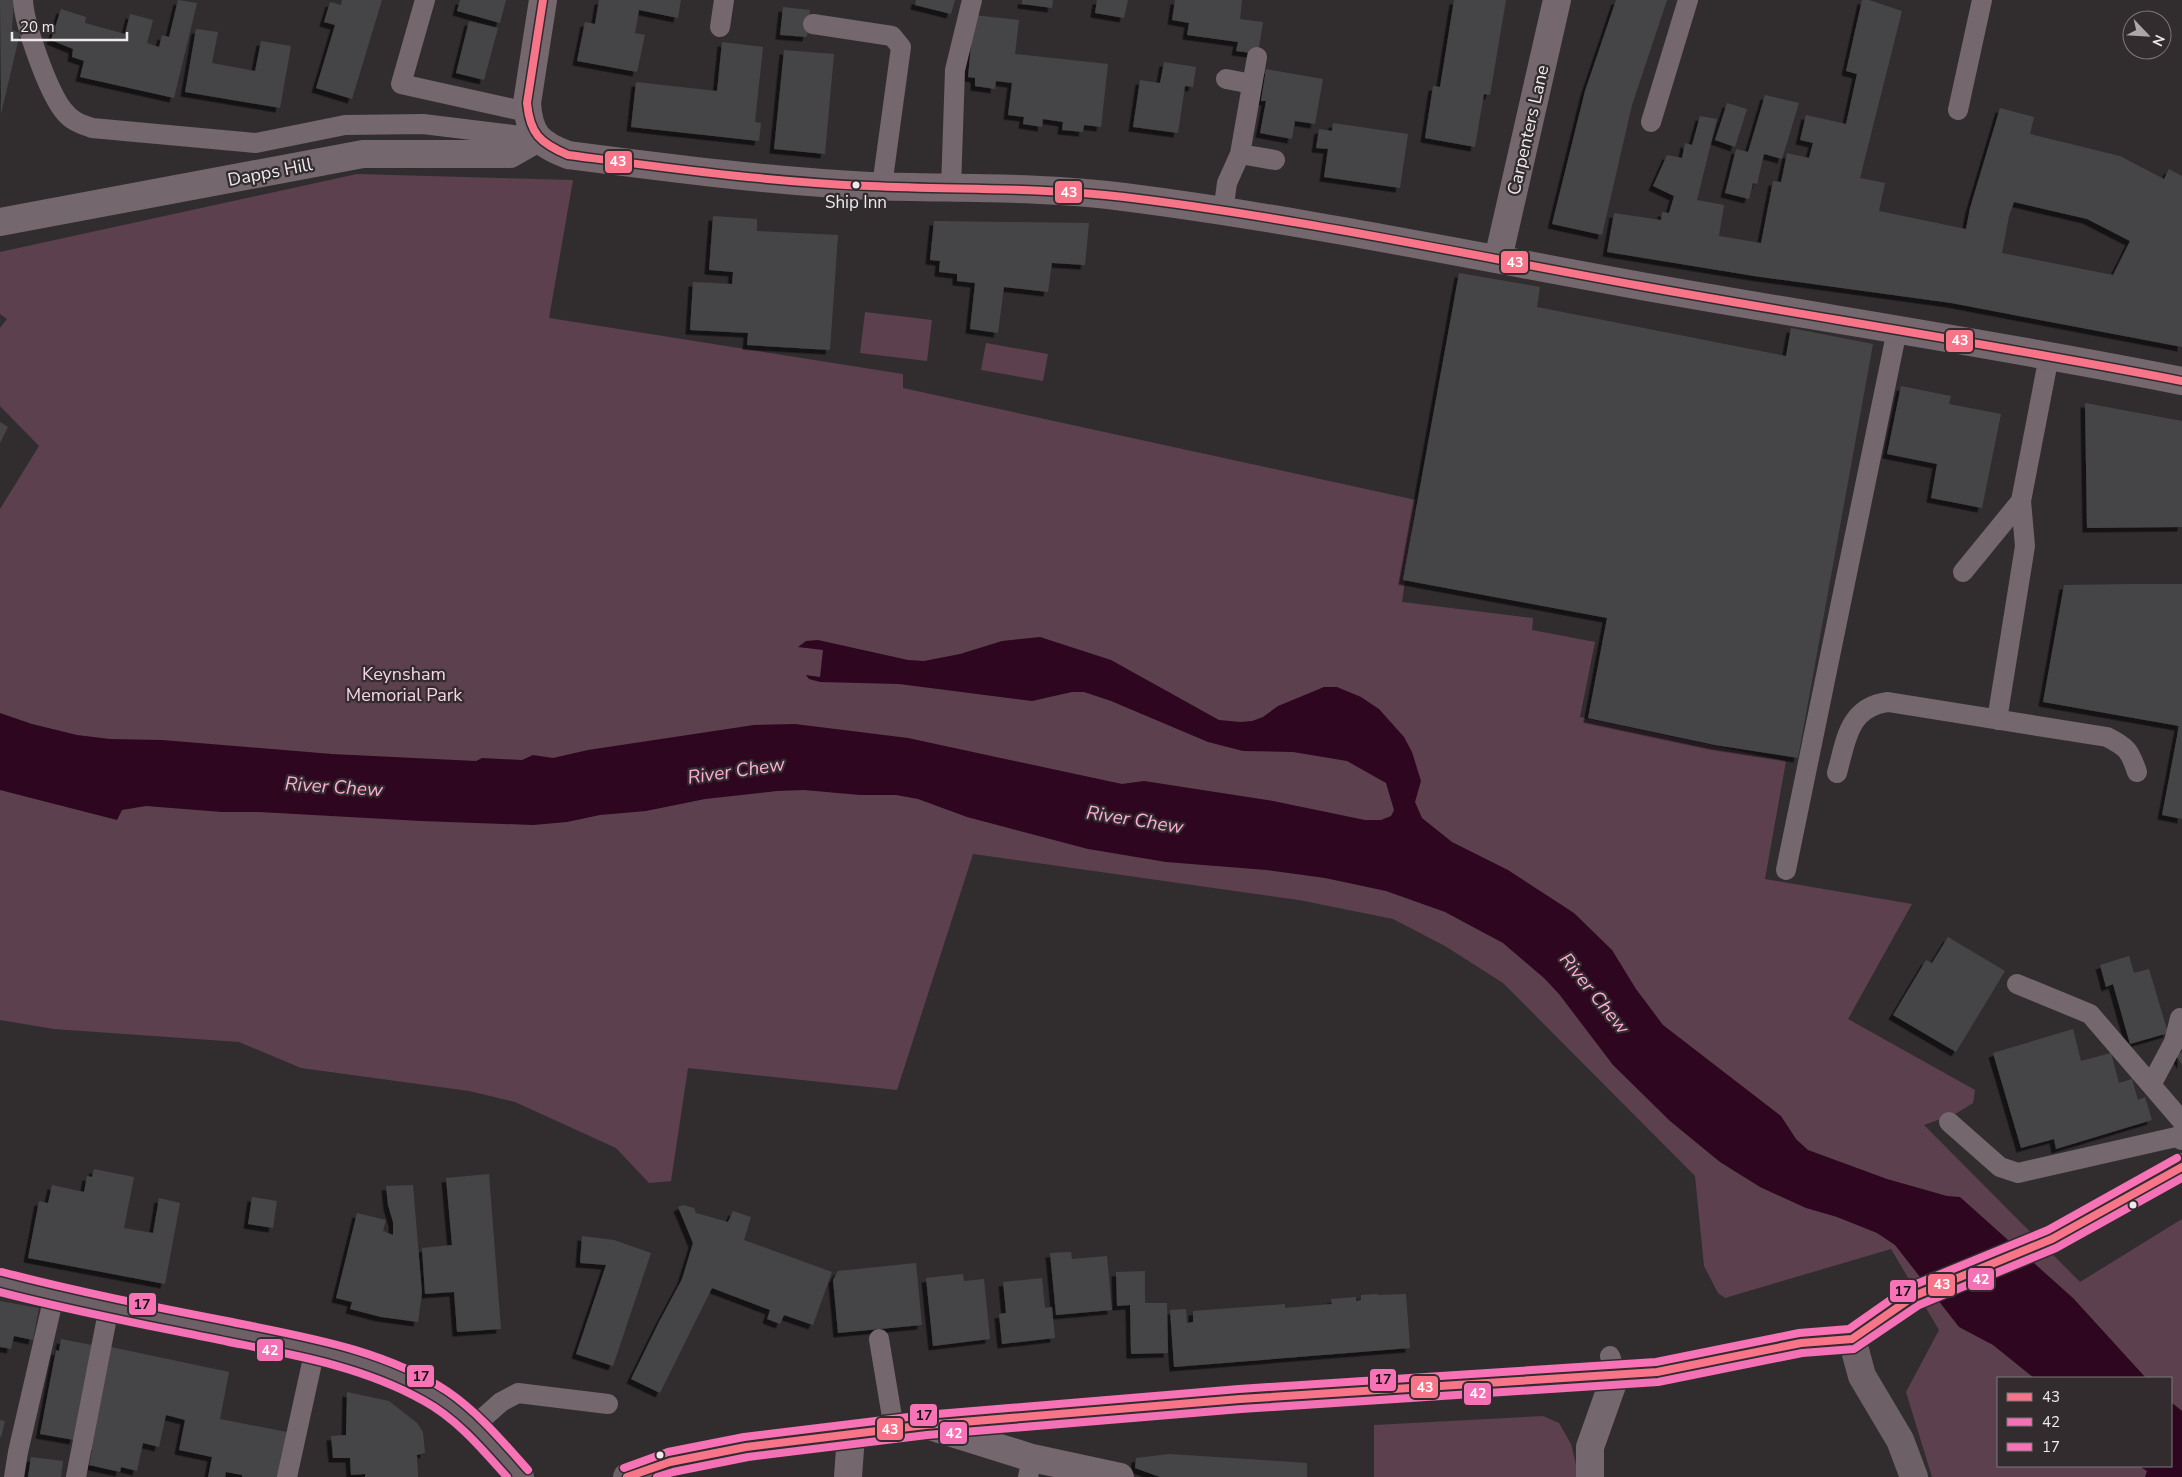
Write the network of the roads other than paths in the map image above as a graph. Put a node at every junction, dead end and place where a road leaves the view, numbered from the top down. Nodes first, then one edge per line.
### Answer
1 (23, 0) edge
2 (425, 0) edge
3 (543, 0) edge
4 (724, 0) edge
5 (972, 0) edge
6 (1557, 0) edge
7 (1688, 0) edge
8 (1982, 0) edge
9 (813, 24) dead end
10 (720, 27) dead end
11 (1257, 57) dead end
12 (1226, 80) dead end
13 (1252, 84) junction
14 (1958, 110) dead end
15 (527, 112) junction
16 (1650, 122) dead end
17 (538, 138) junction
18 (1240, 154) junction
19 (1275, 160) dead end
20 (882, 186) junction
21 (951, 188) junction
22 (1223, 212) junction
23 (0, 222) edge
24 (1498, 259) junction
25 (1897, 330) junction
26 (2049, 356) junction
27 (2182, 381) edge
28 (2020, 502) junction
29 (1963, 572) dead end
30 (1997, 720) junction
31 (2137, 772) dead end
32 (1837, 773) dead end
33 (1786, 870) dead end
34 (2017, 984) dead end
35 (2180, 1018) dead end
36 (2151, 1085) junction
37 (2182, 1121) edge
38 (1949, 1122) dead end
39 (2182, 1140) edge
40 (2182, 1167) edge
41 (0, 1282) edge
42 (54, 1296) junction
43 (109, 1307) junction
44 (1852, 1339) junction
45 (880, 1340) dead end
46 (315, 1349) junction
47 (1613, 1365) junction
48 (608, 1404) dead end
49 (926, 1425) junction
50 (474, 1426) junction
51 (894, 1429) junction
52 (851, 1435) junction
53 (1030, 1467) edge
54 (1115, 1475) edge
55 (14, 1477) edge
56 (76, 1477) edge
57 (287, 1477) edge
58 (520, 1477) edge
59 (627, 1477) edge
60 (848, 1477) edge
61 (1590, 1477) edge
62 (1914, 1477) edge

1 - 17 lane
2 - 15 lane
3 - 15 street
4 - 10 lane
5 - 21 lane
6 - 24 street, Carpenters Lane
7 - 16 lane
8 - 14 lane
9 - 20 lane
11 - 13 lane
12 - 13 lane
13 - 18 lane
15 - 17 street
17 - 20 street
17 - 23 street, Dapps Hill
18 - 19 lane
18 - 22 lane
20 - 21 street
21 - 22 street
22 - 24 street
24 - 25 street
25 - 26 street
25 - 33 lane
26 - 27 street
26 - 28 lane
28 - 29 lane
28 - 30 lane
30 - 31 lane
30 - 32 lane
34 - 36 lane
35 - 36 lane
36 - 37 lane
38 - 39 lane
40 - 44 main road
41 - 42 main road
42 - 43 main road
42 - 55 lane
43 - 46 main road
43 - 56 lane
44 - 47 main road
44 - 62 main road
45 - 51 lane
46 - 50 main road
46 - 57 lane
47 - 49 main road
47 - 61 street
48 - 50 lane
49 - 51 main road
49 - 53 street
50 - 58 main road
51 - 52 main road
52 - 59 main road
52 - 60 street
53 - 54 street

